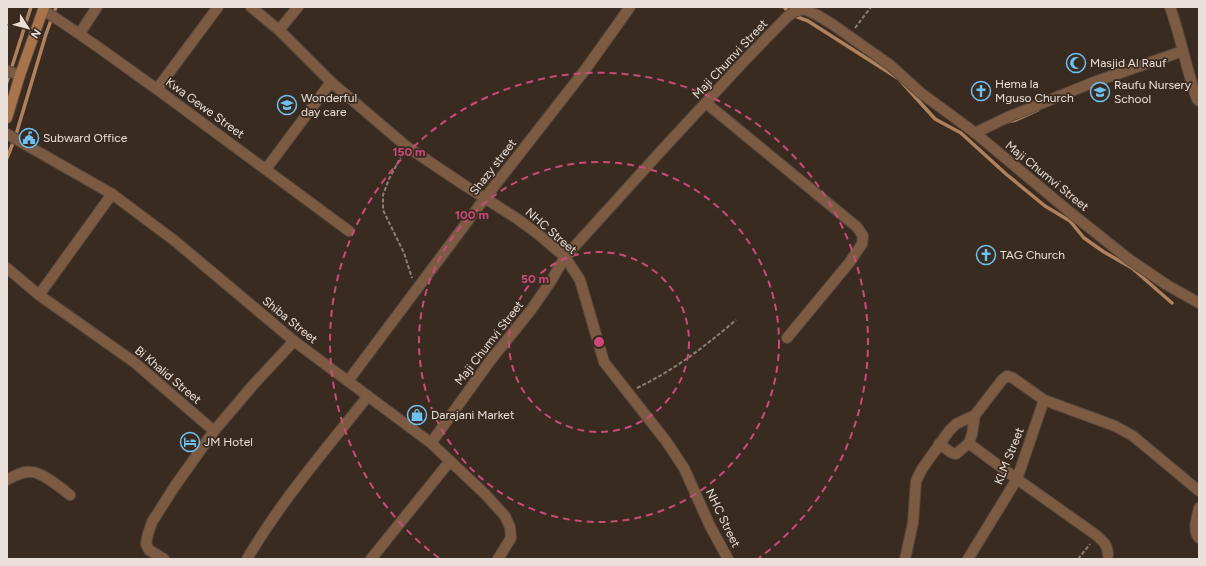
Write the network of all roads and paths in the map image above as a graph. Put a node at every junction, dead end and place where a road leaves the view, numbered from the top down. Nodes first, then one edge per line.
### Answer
1 (97, 7) edge
2 (218, 7) edge
3 (252, 7) edge
4 (298, 7) edge
5 (630, 7) edge
6 (871, 7) edge
7 (1170, 7) edge
8 (803, 8) edge
9 (44, 9) edge
10 (279, 30) junction
11 (80, 33) junction
12 (849, 36) junction
13 (1183, 51) junction
14 (7, 71) edge
15 (20, 75) junction
16 (331, 82) junction
17 (157, 90) junction
18 (1199, 101) edge
19 (706, 103) junction
20 (7, 118) edge
21 (975, 133) junction
22 (7, 134) edge
23 (406, 146) junction
24 (266, 169) junction
25 (112, 194) junction
26 (485, 198) junction
27 (349, 231) dead end
28 (565, 258) junction
29 (7, 268) edge
30 (417, 291) junction
31 (39, 295) junction
32 (1199, 303) edge
33 (736, 320) dead end
34 (787, 338) dead end
35 (294, 341) junction
36 (348, 381) junction
37 (629, 393) junction
38 (368, 396) junction
39 (1044, 400) junction
40 (975, 415) junction
41 (214, 432) junction
42 (431, 443) junction
43 (968, 443) junction
44 (939, 444) junction
45 (450, 462) junction
46 (1016, 479) junction
47 (7, 480) edge
48 (1199, 491) edge
49 (70, 495) dead end
50 (1199, 508) edge
51 (1096, 535) junction
52 (1199, 538) edge
53 (1108, 555) dead end
54 (164, 559) edge
55 (247, 559) edge
56 (371, 559) edge
57 (498, 559) edge
58 (728, 559) edge
59 (906, 559) edge
60 (968, 559) edge
61 (1078, 559) edge

1 - 11 street
2 - 17 street
3 - 10 street, NHC Street
4 - 10 street
5 - 26 street, Shazy street
6 - 12 path
7 - 13 street
8 - 12 street, Maji Chumvi Street
8 - 19 street, Maji Chumvi Street
9 - 11 street, Kwa Gewe Street
9 - 15 street
10 - 16 street, NHC Street
11 - 17 street, Kwa Gewe Street
12 - 21 street, Maji Chumvi Street
13 - 18 street
13 - 21 street
14 - 15 street
15 - 20 street
16 - 23 street, NHC Street
16 - 24 street
17 - 24 street, Kwa Gewe Street
19 - 28 street, Maji Chumvi Street
19 - 34 street
21 - 32 street, Maji Chumvi Street
22 - 25 street, Shiba Street
23 - 26 street, NHC Street
23 - 30 path
24 - 27 street, Kwa Gewe Street
25 - 31 street
25 - 35 street, Shiba Street
26 - 28 street, NHC Street
26 - 30 street, Shazy street
28 - 37 street, NHC Street
28 - 42 street, Maji Chumvi Street
29 - 31 street, Bi Khalid Street
30 - 36 street, Shazy street
31 - 41 street, Bi Khalid Street
33 - 37 path
35 - 36 street, Shiba Street
35 - 41 street
36 - 38 street, Shiba Street
37 - 58 street, NHC Street
38 - 42 street, Shiba Street
38 - 55 street
39 - 40 street
39 - 46 street, KLM Street
39 - 48 street
40 - 43 street
40 - 44 street
41 - 54 street
42 - 45 street, Shiba Street
43 - 44 street
43 - 46 street
44 - 59 street
45 - 56 street
45 - 57 street, Shiba Street
46 - 51 street
46 - 60 street, KLM Street
47 - 49 street
50 - 52 street
51 - 53 street
51 - 61 path

